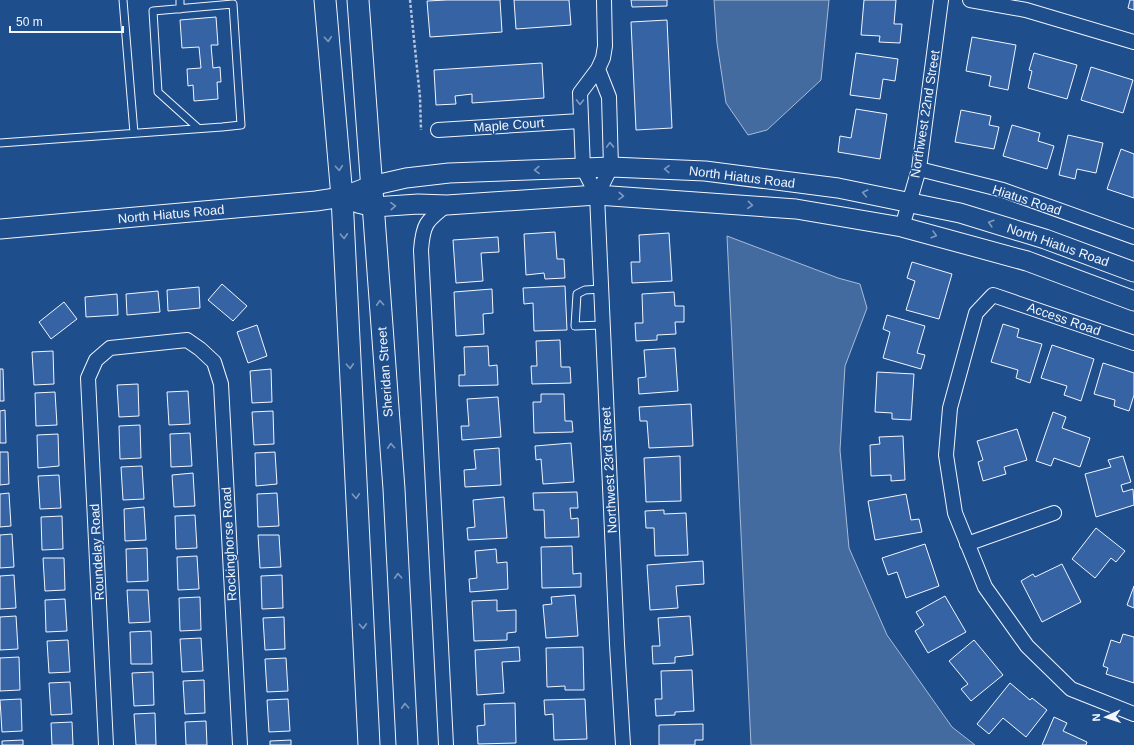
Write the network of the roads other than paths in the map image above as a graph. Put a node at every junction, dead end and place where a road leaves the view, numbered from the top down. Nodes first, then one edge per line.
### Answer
1 (123, 0) edge
2 (180, 0) edge
3 (325, 0) edge
4 (358, 0) edge
5 (604, 0) edge
6 (941, 0) edge
7 (970, 0) edge
8 (180, 9) junction
9 (1134, 42) edge
10 (598, 69) junction
11 (580, 121) junction
12 (198, 128) junction
13 (438, 130) dead end
14 (134, 133) junction
15 (0, 143) edge
16 (611, 167) junction
17 (583, 168) junction
18 (919, 169) junction
19 (371, 186) junction
20 (597, 195) junction
21 (342, 198) junction
22 (909, 202) junction
23 (447, 205) junction
24 (374, 207) junction
25 (902, 227) junction
26 (0, 229) edge
27 (1134, 237) edge
28 (1134, 272) edge
29 (601, 290) junction
30 (1134, 301) edge
31 (603, 325) junction
32 (1134, 343) edge
33 (96, 360) joint
34 (1054, 513) dead end
35 (967, 544) junction
36 (1134, 714) edge
37 (106, 745) edge
38 (240, 745) edge
39 (369, 745) edge
40 (407, 745) edge
41 (446, 745) edge
42 (623, 745) edge

1 - 14 lane
2 - 8 lane
3 -> 21 main road
4 - 19 main road, Sheridan Street
5 - 10 street
6 - 18 street, Northwest 22nd Street
7 - 9 street
8 - 12 lane
8 - 12 lane
10 -> 11 street
16 -> 10 street
11 - 13 street, Maple Court
11 - 17 street
12 - 14 lane
14 - 15 lane
16 - 17 main road, North Hiatus Road
16 - 20 street
22 -> 16 main road, North Hiatus Road
17 -> 19 main road, North Hiatus Road
17 - 20 street
18 - 22 street, Northwest 22nd Street
18 - 27 street, Hiatus Road
19 - 21 main road, North Hiatus Road
19 - 24 main road, Sheridan Street
20 - 23 main road, North Hiatus Road
20 -> 25 main road, North Hiatus Road
20 - 29 street, Northwest 23rd Street
21 - 24 main road, North Hiatus Road
21 - 26 main road, North Hiatus Road
21 -> 39 main road
22 - 25 street, Northwest 22nd Street
28 -> 22 main road, North Hiatus Road
24 -> 23 main road, North Hiatus Road
23 - 41 street
40 -> 24 main road, Sheridan Street
25 -> 30 main road, North Hiatus Road
29 - 31 street, Northwest 23rd Street
29 - 31 lane
31 - 42 street, Northwest 23rd Street
32 - 35 street, Access Road
33 - 37 street, Roundelay Road
33 - 38 street, Rockinghorse Road
34 - 35 street
35 - 36 street

